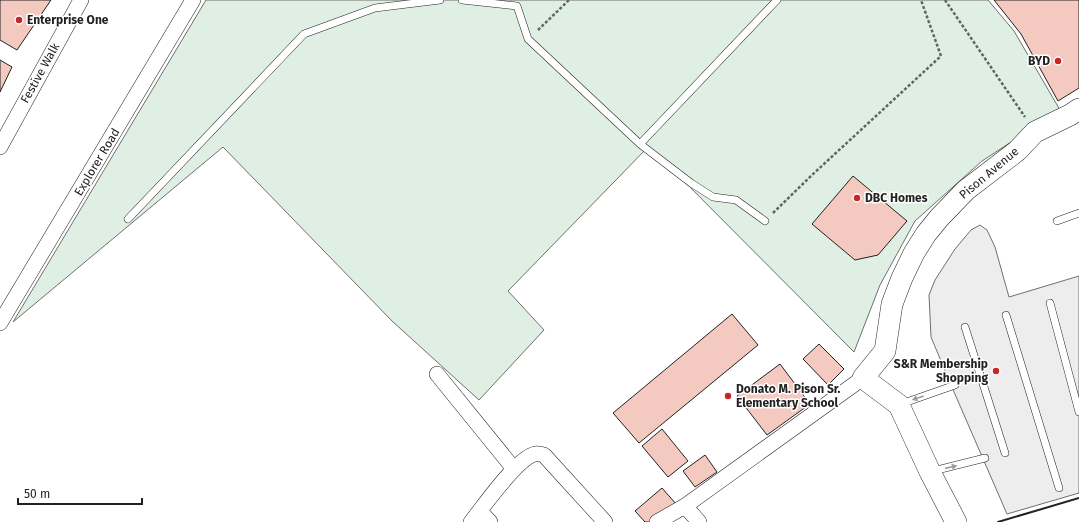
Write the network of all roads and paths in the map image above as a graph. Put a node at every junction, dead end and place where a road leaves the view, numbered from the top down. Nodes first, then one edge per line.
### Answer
1 (81, 0) edge
2 (193, 0) edge
3 (440, 0) edge
4 (462, 0) edge
5 (569, 0) edge
6 (777, 0) edge
7 (921, 0) edge
8 (945, 0) edge
9 (528, 39) junction
10 (1079, 109) edge
11 (1035, 132) junction
12 (640, 144) junction
13 (0, 147) edge
14 (1079, 213) edge
15 (128, 219) dead end
16 (765, 221) joint
17 (1058, 221) dead end
18 (1050, 303) dead end
19 (1006, 315) dead end
20 (0, 324) edge
21 (965, 327) dead end
22 (437, 374) dead end
23 (863, 378) junction
24 (955, 385) dead end
25 (899, 405) junction
26 (1079, 412) edge
27 (1005, 453) dead end
28 (985, 458) dead end
29 (514, 469) junction
30 (930, 472) junction
31 (1059, 488) dead end
32 (685, 506) junction
33 (480, 518) edge
34 (605, 522) edge
35 (657, 522) edge
36 (699, 522) edge
37 (956, 522) edge

1 - 13 street, Festive Walk
2 - 20 street, Explorer Road
3 - 15 lane
4 - 9 lane
5 - 9 path
6 - 12 lane
7 - 16 path
8 - 11 path
9 - 12 lane
10 - 11 street, Pison Avenue
11 - 23 street, Pison Avenue
12 - 16 lane
14 - 17 lane
18 - 26 lane
19 - 31 lane
21 - 27 lane
22 - 29 street
23 - 25 street
23 - 32 street
24 -> 25 lane
25 - 30 street
30 -> 28 lane
29 - 33 street
29 - 34 street
30 - 37 street
32 - 35 street
32 - 36 street

